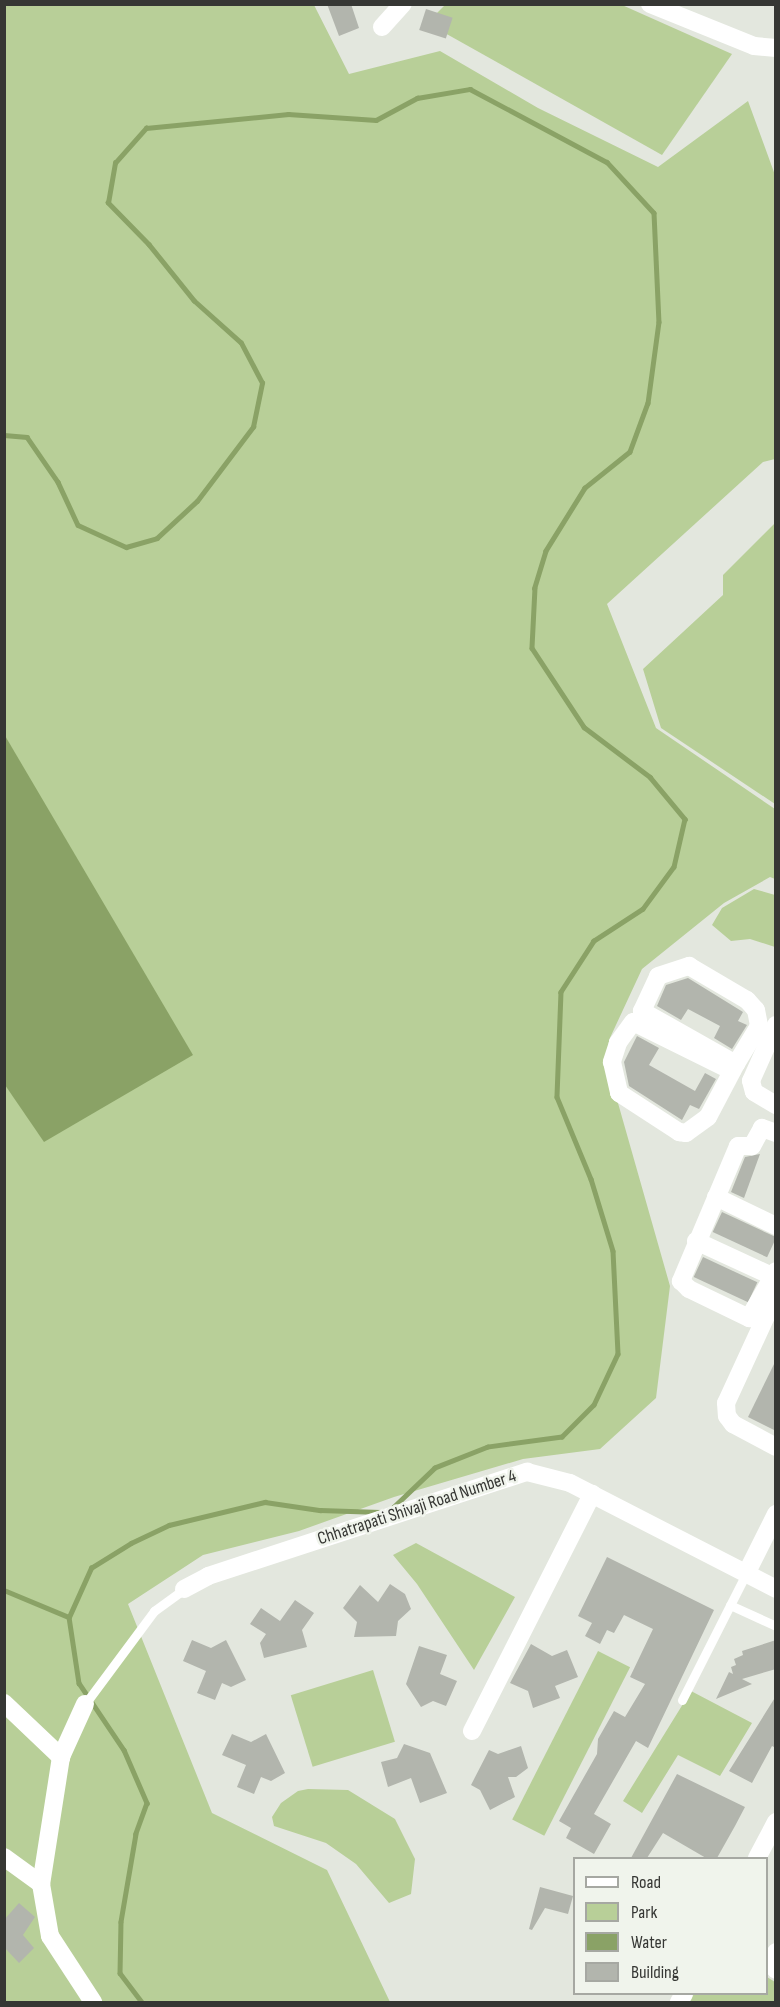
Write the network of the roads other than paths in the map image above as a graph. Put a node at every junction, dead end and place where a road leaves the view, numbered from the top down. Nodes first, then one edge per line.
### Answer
1 (403, 4) edge
2 (650, 4) edge
3 (382, 27) dead end
4 (776, 48) edge
5 (776, 1025) edge
6 (734, 1068) junction
7 (753, 1077) junction
8 (776, 1105) edge
9 (776, 1133) edge
10 (716, 1197) junction
11 (776, 1226) edge
12 (696, 1241) junction
13 (775, 1275) edge
14 (775, 1300) edge
15 (770, 1323) edge
16 (776, 1447) edge
17 (592, 1494) junction
18 (776, 1514) edge
19 (747, 1572) junction
20 (776, 1588) edge
21 (184, 1589) joint
22 (730, 1605) junction
23 (776, 1626) edge
24 (89, 1698) joint
25 (682, 1701) dead end
26 (4, 1703) edge
27 (472, 1731) dead end
28 (61, 1757) junction
29 (776, 1822) edge
30 (4, 1857) edge
31 (758, 1857) edge
32 (41, 1884) junction
33 (776, 1952) edge
34 (776, 1970) edge
35 (93, 2002) edge

1 - 3 street
2 - 4 street
5 - 7 street
6 - 6 street
6 - 6 street
6 - 7 street
7 - 8 street
9 - 10 street
10 - 11 street
10 - 12 street
12 - 13 street
12 - 13 street
14 - 15 street
15 - 16 street
17 - 19 street, Chhatrapati Shivaji Road Number 4
17 - 21 street, Chhatrapati Shivaji Road Number 4
17 - 27 street
18 - 19 street
19 - 20 street, Chhatrapati Shivaji Road Number 4
19 - 22 lane
21 - 24 lane
22 - 23 lane
22 - 25 lane
24 - 28 street
26 - 28 street
28 - 32 street
29 - 31 street
30 - 32 street
32 - 35 street
33 - 34 street

